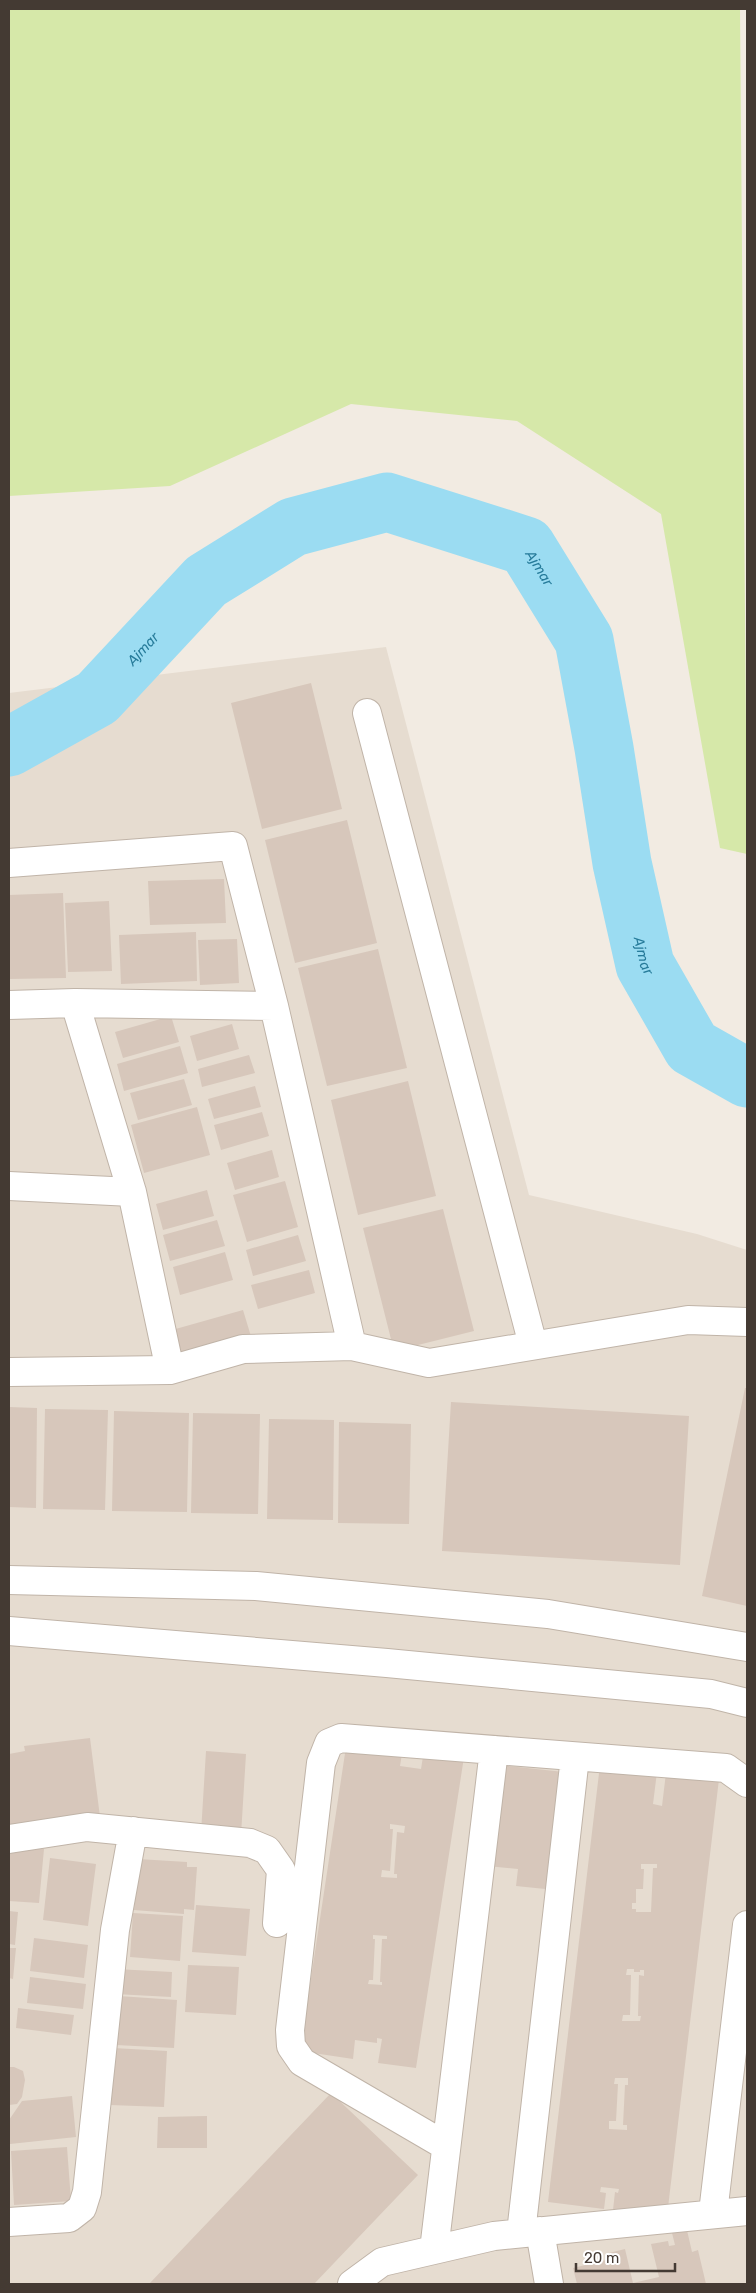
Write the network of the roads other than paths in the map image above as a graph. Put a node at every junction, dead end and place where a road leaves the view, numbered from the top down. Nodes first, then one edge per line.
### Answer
1 (368, 713) dead end
2 (9, 863) edge
3 (75, 1003) junction
4 (9, 1005) edge
5 (274, 1006) junction
6 (9, 1186) edge
7 (132, 1192) junction
8 (747, 1322) edge
9 (352, 1346) junction
10 (533, 1346) junction
11 (170, 1370) junction
12 (9, 1372) edge
13 (9, 1580) edge
14 (9, 1631) edge
15 (747, 1647) edge
16 (747, 1703) edge
17 (494, 1750) junction
18 (575, 1757) junction
19 (747, 1783) edge
20 (134, 1831) junction
21 (9, 1838) edge
22 (277, 1923) dead end
23 (747, 1925) edge
24 (446, 2146) junction
25 (747, 2211) edge
26 (713, 2213) junction
27 (9, 2222) edge
28 (531, 2232) junction
29 (434, 2250) junction
30 (352, 2284) edge
31 (549, 2284) edge

1 - 10 street
2 - 5 street
3 - 4 street
3 - 5 street
3 - 7 street
5 - 9 street
6 - 7 street
7 - 11 street
8 - 10 street
9 - 10 street
9 - 11 street
11 - 12 street
13 - 15 street
14 - 16 street
17 - 18 street
17 - 24 street
17 - 24 street
18 - 19 street
18 - 28 street
20 - 21 street
20 - 22 street
20 - 27 street
23 - 26 street
24 - 29 street
25 - 26 street
26 - 28 street
28 - 29 street
28 - 31 street
29 - 30 street

